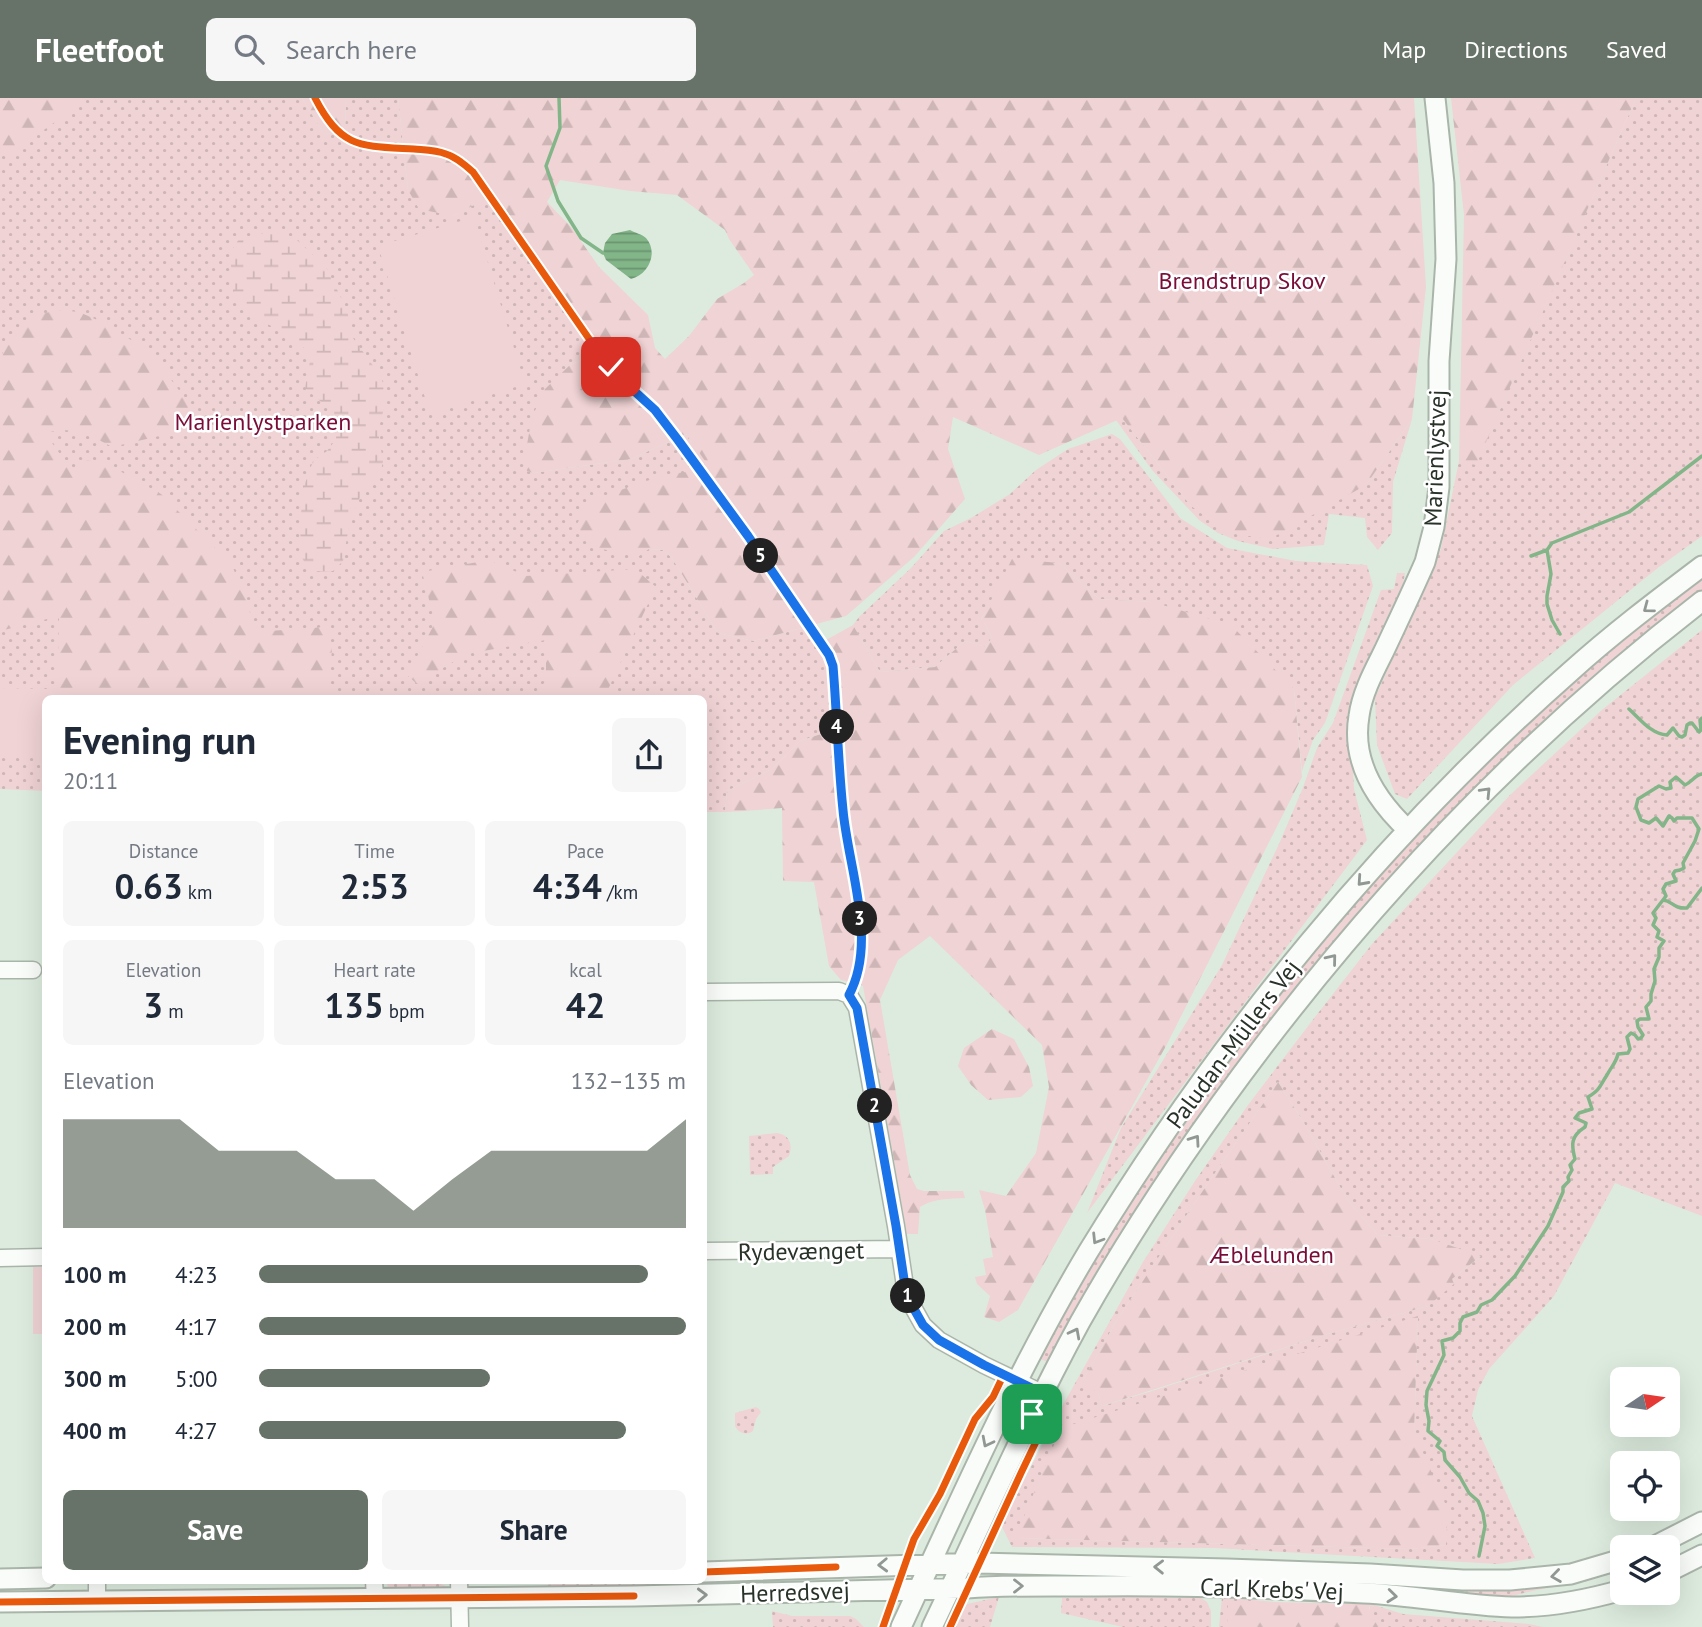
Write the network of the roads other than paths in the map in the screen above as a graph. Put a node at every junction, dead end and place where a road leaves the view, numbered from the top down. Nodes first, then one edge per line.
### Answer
1 (1435, 98) edge
2 (1702, 566) edge
3 (1702, 601) edge
4 (1408, 830) junction
5 (0, 970) edge
6 (33, 970) dead end
7 (707, 992) edge
8 (899, 1250) junction
9 (707, 1251) edge
10 (42, 1257) edge
11 (0, 1258) edge
12 (1018, 1381) junction
13 (1042, 1393) junction
14 (1702, 1522) edge
15 (1677, 1535) edge
16 (1702, 1555) edge
17 (931, 1563) junction
18 (962, 1563) junction
19 (1610, 1563) edge
20 (1680, 1566) edge
21 (707, 1572) edge
22 (42, 1578) edge
23 (0, 1579) edge
24 (97, 1584) edge
25 (950, 1588) junction
26 (374, 1589) edge
27 (459, 1589) edge
28 (919, 1589) junction
29 (1610, 1593) edge
30 (97, 1601) junction
31 (0, 1602) edge
32 (460, 1627) edge
33 (901, 1627) edge
34 (932, 1627) edge

1 - 4 street, Marienlystvej
2 -> 4 street, Paludan-Müllers Vej
13 -> 3 street, Paludan-Müllers Vej
4 -> 12 street, Paludan-Müllers Vej
5 - 6 street
7 - 8 street, Rydevænget
8 - 9 street, Rydevænget
8 - 12 street, Rydevænget
10 - 11 street
12 - 13 street, Rydevænget
12 -> 17 street, Paludan-Müllers Vej
13 - 18 street, Paludan-Müllers Vej
14 - 15 street
16 - 20 street
17 - 18 street, Herredsvej
17 -> 21 street, Herredsvej
17 - 28 street, Paludan-Müllers Vej
19 -> 18 street, Carl Krebs' Vej
18 - 25 street, Paludan-Müllers Vej
22 - 23 street
24 - 30 street
25 - 28 street, Carl Krebs' Vej
25 -> 29 street, Carl Krebs' Vej
25 - 34 street, Paludan-Müllers Vej
26 - 27 street, Herredsvej
26 - 30 street, Herredsvej
27 -> 28 street, Herredsvej
27 - 32 street
28 - 33 street, Paludan-Müllers Vej
30 - 31 street, Herredsvej

